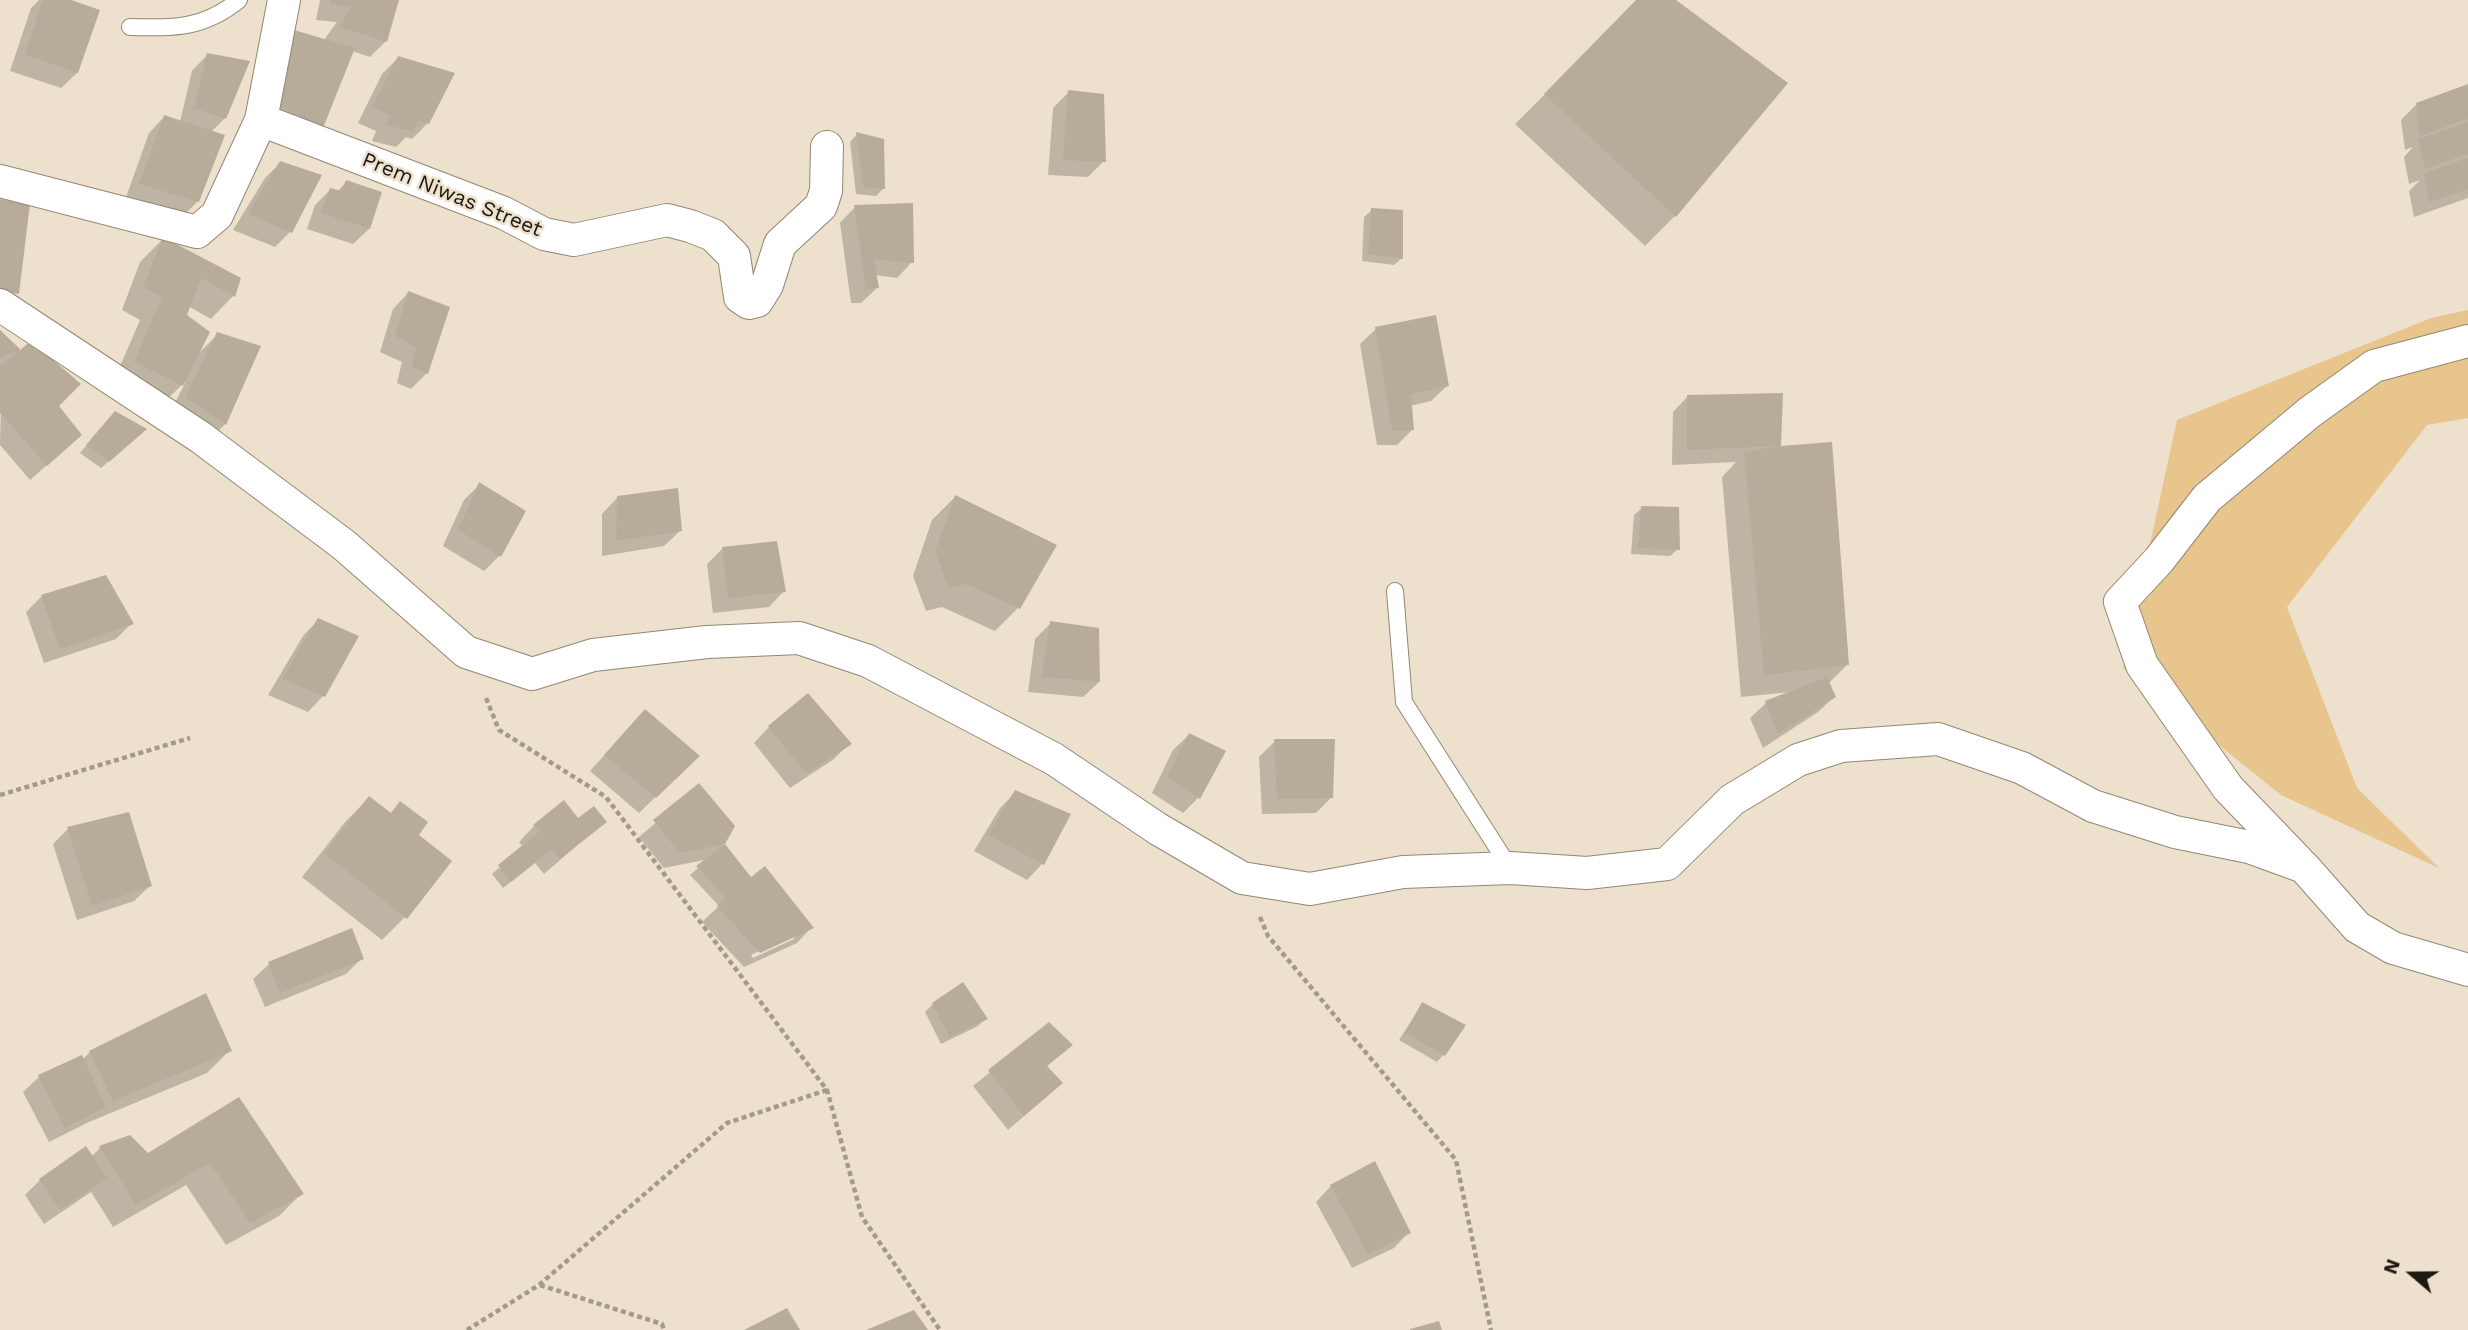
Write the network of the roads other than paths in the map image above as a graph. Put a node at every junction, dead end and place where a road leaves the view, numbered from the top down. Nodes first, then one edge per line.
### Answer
1 (239, 0) edge
2 (284, 0) edge
3 (130, 27) dead end
4 (261, 120) junction
5 (827, 147) dead end
6 (0, 181) edge
7 (0, 305) edge
8 (2468, 341) edge
9 (1395, 591) dead end
10 (2304, 867) junction
11 (1510, 868) junction
12 (2468, 970) edge

1 - 3 lane
2 - 4 street
4 - 5 street, Prem Niwas Street
4 - 6 street
7 - 11 street
8 - 10 street
9 - 11 lane
10 - 11 street
10 - 12 street

